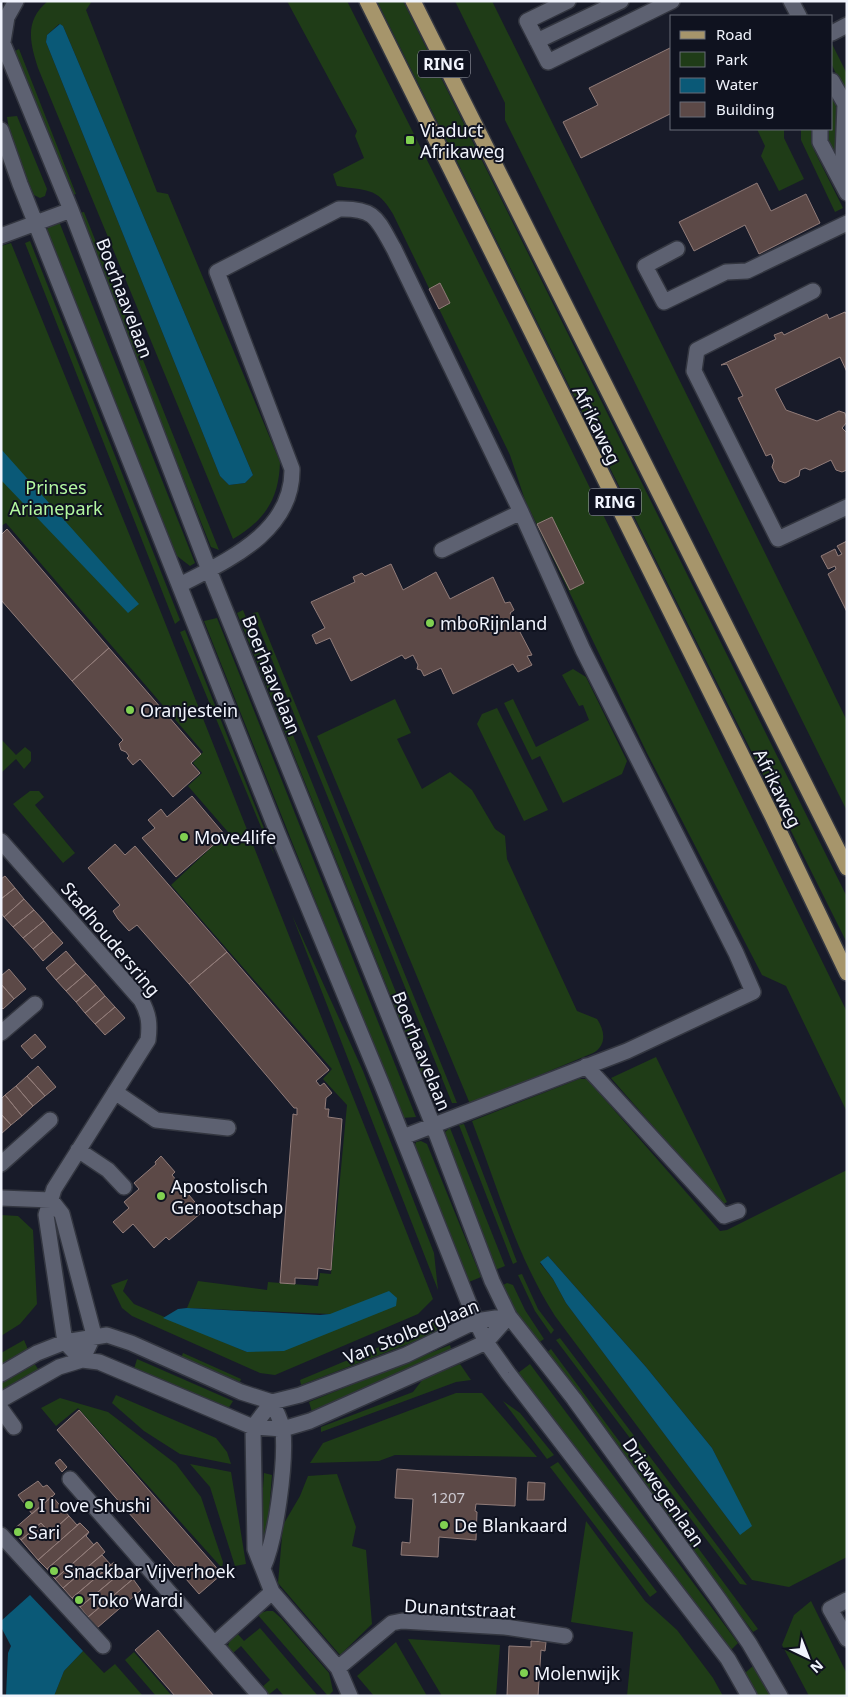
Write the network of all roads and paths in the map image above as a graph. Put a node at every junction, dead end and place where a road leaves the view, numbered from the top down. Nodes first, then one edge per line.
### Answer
1 (16, 1) edge
2 (367, 1) edge
3 (413, 1) edge
4 (568, 1) edge
5 (621, 1) edge
6 (672, 1) edge
7 (791, 1) edge
8 (798, 15) edge
9 (847, 25) edge
10 (833, 32) edge
11 (537, 41) junction
12 (2, 49) edge
13 (833, 83) edge
14 (1, 130) edge
15 (820, 130) edge
16 (844, 188) edge
17 (71, 210) junction
18 (36, 223) junction
19 (847, 223) edge
20 (1, 236) edge
21 (676, 249) dead end
22 (813, 291) dead end
23 (847, 507) edge
24 (521, 512) junction
25 (442, 550) dead end
26 (209, 570) junction
27 (180, 585) junction
28 (1, 841) edge
29 (847, 868) edge
30 (847, 974) edge
31 (35, 1004) dead end
32 (1, 1033) edge
33 (586, 1066) junction
34 (114, 1092) junction
35 (50, 1120) dead end
36 (432, 1125) junction
37 (228, 1128) dead end
38 (403, 1137) junction
39 (78, 1150) junction
40 (1, 1164) edge
41 (124, 1187) dead end
42 (1, 1198) edge
43 (50, 1200) junction
44 (738, 1212) dead end
45 (510, 1316) junction
46 (476, 1321) junction
47 (94, 1335) junction
48 (65, 1342) junction
49 (486, 1342) junction
50 (82, 1360) junction
51 (1, 1374) edge
52 (1, 1400) edge
53 (272, 1402) junction
54 (1, 1409) edge
55 (14, 1427) dead end
56 (253, 1427) junction
57 (283, 1429) junction
58 (70, 1479) dead end
59 (1, 1534) edge
60 (263, 1568) junction
61 (272, 1592) junction
62 (847, 1600) edge
63 (566, 1636) dead end
64 (847, 1639) edge
65 (215, 1643) junction
66 (103, 1646) dead end
67 (338, 1668) junction
68 (260, 1696) edge
69 (350, 1696) edge
70 (749, 1696) edge
71 (780, 1696) edge

1 - 12 street, Boerhaavelaan
2 - 30 main road, Afrikaweg / RING
3 - 29 main road, Afrikaweg / RING
4 - 11 street
5 - 11 street
6 - 11 street
7 - 8 street
9 - 10 street
12 - 17 street, Boerhaavelaan
13 - 16 street
14 - 18 street
15 - 16 street
17 - 18 street
17 - 26 street, Boerhaavelaan
18 - 20 street
18 - 27 street
19 - 21 street
22 - 23 street
24 - 25 street
24 - 26 street
24 - 33 street
26 - 27 street
26 - 36 street, Boerhaavelaan
27 - 38 street
28 - 34 street, Stadhoudersring
31 - 32 street
33 - 36 street
33 - 44 street
34 - 37 street
34 - 39 street, Stadhoudersring
35 - 40 street
36 - 38 street
36 - 45 street, Boerhaavelaan
38 - 46 street
39 - 41 street
39 - 43 street, Stadhoudersring
42 - 43 street
43 - 47 street
43 - 48 street, Stadhoudersring
45 - 46 street, Van Stolberglaan
45 - 49 street, Van Stolberglaan
45 - 71 street, Driewegenlaan
46 - 49 street
46 - 53 street, Van Stolberglaan
47 - 48 street
47 - 50 street
47 - 53 street
48 - 50 street
48 - 51 street
49 - 57 street, Van Stolberglaan
49 - 70 street
50 - 52 street, Van Stolberglaan
50 - 56 street, Van Stolberglaan
53 - 56 street
53 - 57 street
54 - 55 street
56 - 57 street, Van Stolberglaan
56 - 60 street
57 - 60 street
58 - 65 street
59 - 66 street
60 - 61 street
61 - 65 street
61 - 67 street
62 - 64 street
63 - 67 street, Dunantstraat
65 - 68 street
67 - 69 street

